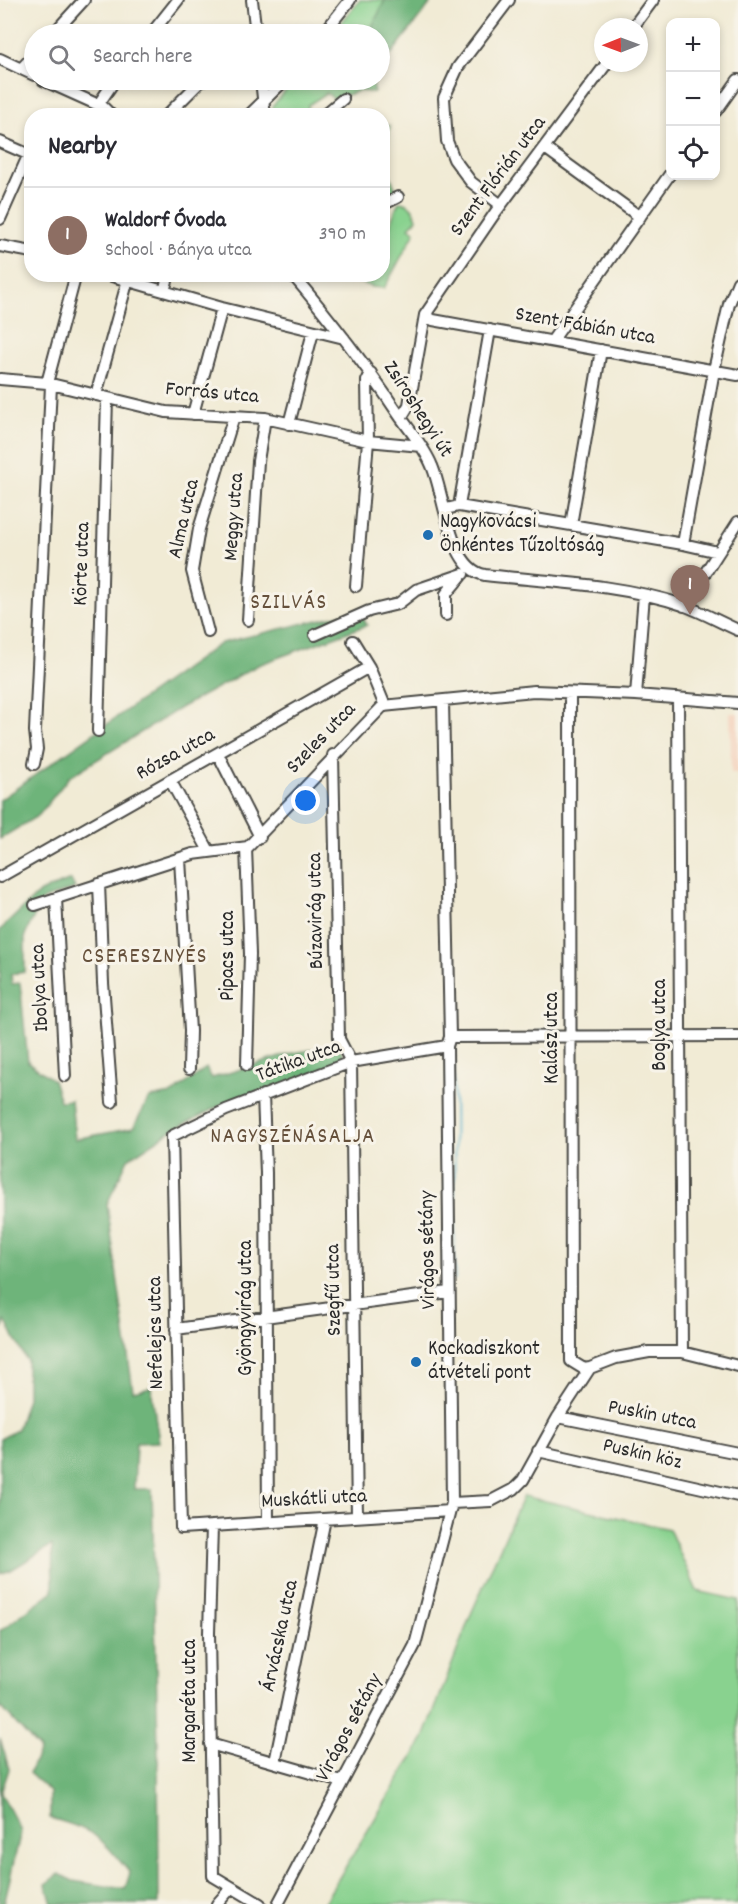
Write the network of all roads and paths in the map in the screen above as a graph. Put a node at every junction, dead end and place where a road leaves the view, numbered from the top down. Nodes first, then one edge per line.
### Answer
1 (84, 0) edge
2 (178, 0) edge
3 (252, 0) edge
4 (350, 0) edge
5 (509, 0) edge
6 (653, 0) edge
7 (640, 18) edge
8 (62, 24) edge
9 (159, 24) edge
10 (255, 24) edge
11 (331, 24) edge
12 (0, 59) edge
13 (24, 66) edge
14 (21, 69) junction
15 (24, 70) edge
16 (600, 72) edge
17 (737, 83) edge
18 (65, 90) edge
19 (108, 90) edge
20 (192, 90) edge
21 (262, 90) edge
22 (276, 90) edge
23 (343, 99) dead end
24 (263, 104) junction
25 (98, 105) junction
26 (720, 106) edge
27 (102, 108) edge
28 (174, 108) edge
29 (258, 108) edge
30 (264, 108) edge
31 (332, 108) edge
32 (0, 142) edge
33 (544, 148) junction
34 (24, 152) edge
35 (24, 168) edge
36 (666, 180) edge
37 (399, 197) dead end
38 (390, 201) edge
39 (501, 206) junction
40 (640, 217) junction
41 (0, 219) edge
42 (0, 246) edge
43 (24, 250) edge
44 (74, 282) edge
45 (167, 282) edge
46 (298, 282) edge
47 (738, 282) edge
48 (127, 283) joint
49 (164, 291) junction
50 (222, 309) junction
51 (426, 315) junction
52 (490, 330) junction
53 (313, 332) junction
54 (344, 338) junction
55 (552, 341) junction
56 (601, 350) junction
57 (714, 370) junction
58 (371, 373) junction
59 (738, 375) edge
60 (0, 379) edge
61 (49, 384) junction
62 (102, 397) junction
63 (194, 414) junction
64 (234, 416) junction
65 (265, 418) junction
66 (401, 418) junction
67 (289, 424) junction
68 (368, 441) junction
69 (421, 446) junction
70 (459, 506) junction
71 (446, 509) junction
72 (738, 522) edge
73 (571, 525) junction
74 (683, 544) junction
75 (718, 552) junction
76 (469, 573) junction
77 (356, 586) dead end
78 (644, 595) junction
79 (684, 606) junction
80 (446, 615) dead end
81 (248, 620) dead end
82 (738, 630) edge
83 (208, 632) dead end
84 (315, 635) dead end
85 (353, 641) dead end
86 (369, 667) junction
87 (570, 693) junction
88 (636, 695) junction
89 (678, 698) junction
90 (443, 701) junction
91 (738, 703) edge
92 (385, 706) junction
93 (98, 731) dead end
94 (218, 754) junction
95 (333, 755) junction
96 (34, 764) dead end
97 (170, 780) junction
98 (260, 837) junction
99 (246, 848) junction
100 (209, 851) junction
101 (180, 859) junction
102 (0, 877) edge
103 (99, 884) junction
104 (56, 898) junction
105 (35, 905) dead end
106 (681, 1035) junction
107 (738, 1036) edge
108 (572, 1037) junction
109 (448, 1042) junction
110 (351, 1062) junction
111 (248, 1065) dead end
112 (189, 1069) dead end
113 (65, 1076) dead end
114 (262, 1095) junction
115 (112, 1102) dead end
116 (172, 1136) joint
117 (449, 1292) junction
118 (356, 1305) junction
119 (266, 1316) junction
120 (176, 1329) junction
121 (682, 1352) junction
122 (738, 1366) edge
123 (590, 1368) junction
124 (558, 1417) junction
125 (538, 1451) junction
126 (738, 1453) edge
127 (738, 1497) edge
128 (451, 1507) junction
129 (357, 1517) junction
130 (325, 1519) junction
131 (268, 1522) junction
132 (212, 1526) junction
133 (181, 1528) joint
134 (210, 1744) junction
135 (275, 1762) junction
136 (342, 1782) junction
137 (231, 1888) junction
138 (217, 1904) edge
139 (260, 1904) edge
140 (278, 1904) edge

1 - 8 street
2 - 9 street
3 - 10 street
4 - 11 street
5 - 39 street
6 - 7 street
12 - 14 street
13 - 14 street
14 - 15 street
16 - 33 street, Szent Flórián utca
17 - 26 street
18 - 25 street
19 - 25 street
20 - 28 street
21 - 24 street
22 - 24 street
23 - 31 street
24 - 29 street
24 - 30 street
25 - 27 street
32 - 34 street
33 - 39 street, Szent Flórián utca
33 - 40 street
35 - 41 street
36 - 40 street
37 - 38 street
39 - 51 street, Szent Flórián utca
40 - 55 street
42 - 43 street
44 - 61 street
45 - 49 street
46 - 54 street, Zsíroshegyi út
47 - 57 street
48 - 49 street
48 - 62 street, Körte utca
49 - 50 street
50 - 53 street
50 - 63 street
51 - 52 street, Szent Fábián utca
51 - 66 street, Szent Flórián utca
52 - 55 street, Szent Fábián utca
52 - 70 street
53 - 54 street
53 - 67 street
54 - 58 street, Zsíroshegyi út
55 - 56 street, Szent Fábián utca
56 - 57 street, Szent Fábián utca
56 - 73 street
57 - 59 street, Szent Fábián utca
57 - 74 street
58 - 66 street, Zsíroshegyi út
58 - 68 street
60 - 61 street, Forrás utca
61 - 62 street, Forrás utca
61 - 96 street
62 - 63 street, Forrás utca
62 - 93 street, Körte utca
63 - 64 street, Forrás utca
64 - 65 street, Forrás utca
64 - 83 street, Alma utca
65 - 67 street, Forrás utca
65 - 81 street, Meggy utca
66 - 69 street, Zsíroshegyi út
67 - 68 street, Forrás utca
68 - 69 street, Forrás utca
68 - 77 street
69 - 71 street, Zsíroshegyi út
70 - 71 street
70 - 73 street
71 - 76 street, Zsíroshegyi út
72 - 75 street
73 - 74 street
74 - 75 street
75 - 79 street
76 - 78 street
76 - 80 street
76 - 84 street
78 - 79 street
78 - 88 street
79 - 82 street
85 - 86 street
86 - 92 street
86 - 94 street, Rózsa utca
87 - 88 street, Szeles utca
87 - 90 street, Szeles utca
87 - 108 street, Kalász utca
88 - 89 street, Szeles utca
89 - 91 street, Szeles utca
89 - 106 street, Boglya utca
90 - 92 street, Szeles utca
90 - 109 street, Virágos sétány
92 - 95 street, Szeles utca
94 - 97 street, Rózsa utca
94 - 98 street
95 - 98 street, Szeles utca
95 - 110 street, Búzavirág utca
97 - 100 street
97 - 102 street, Rózsa utca
98 - 99 street, Szeles utca
99 - 100 street
99 - 111 street, Pipacs utca
100 - 101 street
101 - 103 street
101 - 112 street
103 - 104 street
103 - 115 street
104 - 105 street
104 - 113 street, Ibolya utca
106 - 107 street, Tátika utca
106 - 108 street, Tátika utca
106 - 121 street, Boglya utca
108 - 109 street, Tátika utca
108 - 123 street, Kalász utca
109 - 110 street, Tátika utca
109 - 117 street, Virágos sétány
110 - 114 street, Tátika utca
110 - 118 street, Szegfű utca
114 - 116 street, Tátika utca
114 - 119 street, Gyöngyvirág utca
116 - 120 street, Nefelejcs utca
117 - 118 street
117 - 128 street, Virágos sétány
118 - 119 street
118 - 129 street, Szegfű utca
119 - 120 street
119 - 131 street, Gyöngyvirág utca
120 - 133 street, Nefelejcs utca
121 - 122 street
121 - 123 street
123 - 124 street, Muskátli utca
124 - 125 street, Muskátli utca
124 - 126 street, Puskin utca
125 - 127 street, Puskin köz
125 - 128 street, Muskátli utca
128 - 129 street, Muskátli utca
128 - 136 street, Virágos sétány
129 - 130 street, Muskátli utca
130 - 131 street, Muskátli utca
130 - 135 street, Árvácska utca
131 - 132 street, Muskátli utca
132 - 133 street, Muskátli utca
132 - 134 street, Margaréta utca
134 - 135 street
134 - 137 street, Margaréta utca
135 - 136 street
136 - 140 street, Virágos sétány
137 - 138 street
137 - 139 street

